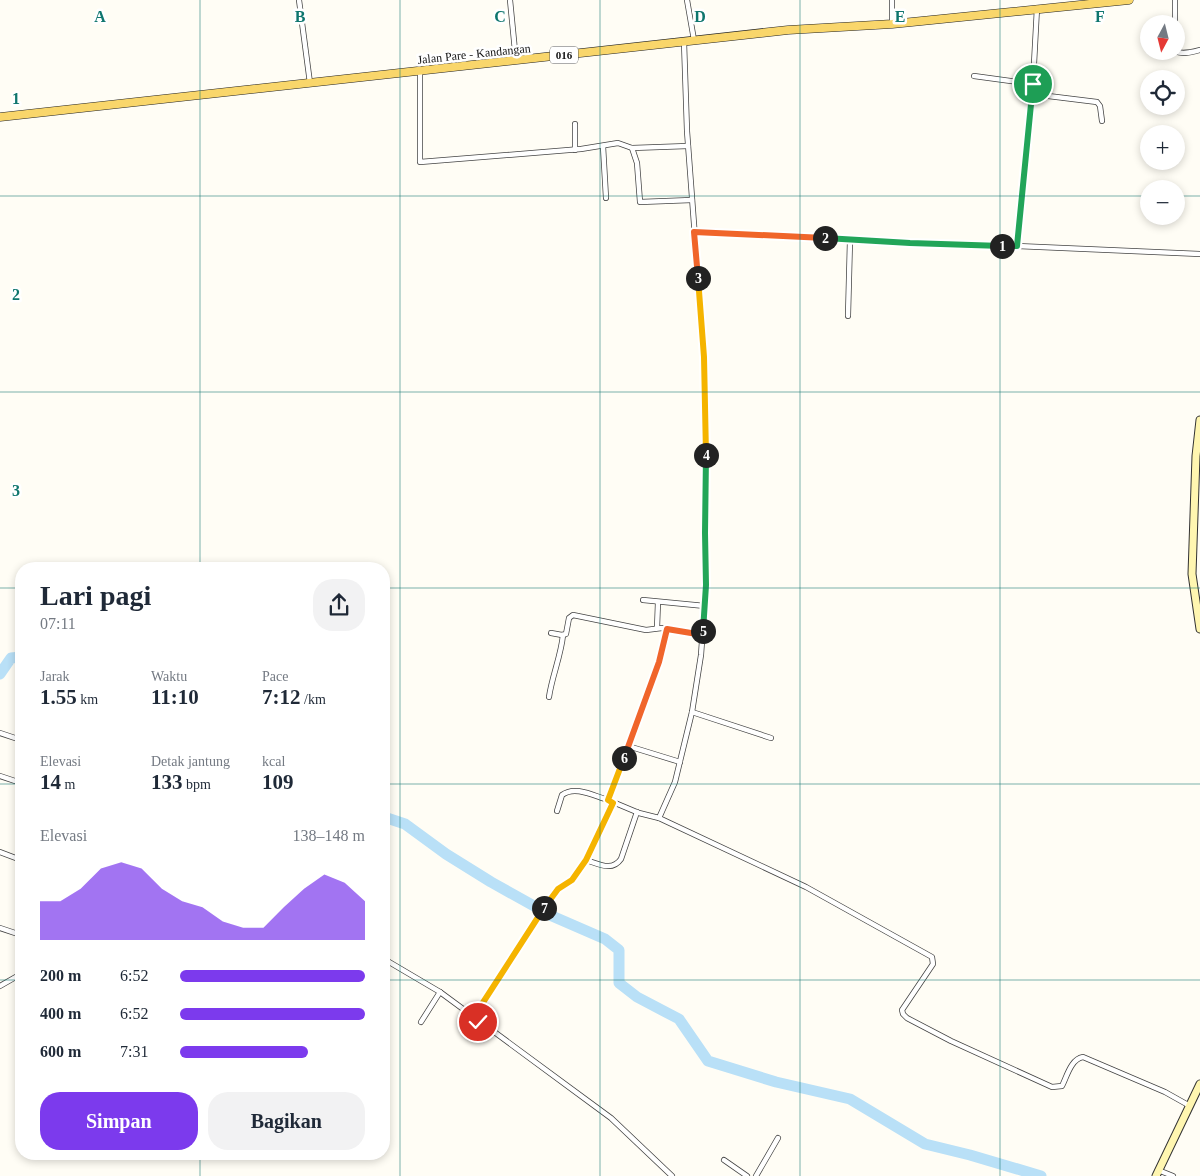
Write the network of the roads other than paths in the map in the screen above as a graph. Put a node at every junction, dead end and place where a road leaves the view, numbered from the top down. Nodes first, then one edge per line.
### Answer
1 (299, 0) edge
2 (510, 0) edge
3 (687, 0) edge
4 (892, 0) edge
5 (1129, 0) edge
6 (1175, 0) edge
7 (1037, 8) junction
8 (1175, 15) edge
9 (892, 24) junction
10 (694, 41) junction
11 (684, 42) junction
12 (1200, 50) edge
13 (1185, 53) edge
14 (516, 61) junction
15 (420, 71) junction
16 (974, 76) dead end
17 (310, 83) junction
18 (1033, 84) junction
19 (1032, 94) junction
20 (0, 117) edge
21 (1102, 121) dead end
22 (574, 124) dead end
23 (603, 146) junction
24 (688, 146) junction
25 (632, 148) junction
26 (575, 150) junction
27 (606, 198) dead end
28 (692, 200) junction
29 (694, 232) junction
30 (850, 240) junction
31 (1017, 246) junction
32 (1200, 254) edge
33 (848, 316) dead end
34 (1200, 420) edge
35 (644, 600) dead end
36 (658, 602) junction
37 (705, 606) junction
38 (657, 628) junction
39 (667, 629) junction
40 (1200, 629) edge
41 (551, 633) dead end
42 (563, 635) junction
43 (703, 635) junction
44 (549, 697) dead end
45 (692, 712) junction
46 (0, 733) edge
47 (15, 738) edge
48 (771, 738) dead end
49 (628, 746) junction
50 (680, 762) junction
51 (0, 776) edge
52 (15, 781) edge
53 (611, 801) junction
54 (557, 811) dead end
55 (637, 812) junction
56 (659, 818) junction
57 (0, 852) edge
58 (15, 858) edge
59 (586, 860) junction
60 (0, 928) edge
61 (15, 933) edge
62 (390, 963) edge
63 (15, 977) edge
64 (0, 986) edge
65 (440, 992) junction
66 (473, 1018) junction
67 (421, 1022) dead end
68 (1200, 1084) edge
69 (1190, 1106) junction
70 (778, 1138) dead end
71 (724, 1160) dead end
72 (1157, 1173) edge
73 (672, 1176) edge
74 (747, 1176) edge
75 (756, 1176) edge
76 (1173, 1176) edge

1 - 17 street
2 - 14 street
3 - 10 street
4 - 9 street
5 - 7 main road, Jalan Pare - Kandangan / 016
6 - 8 street
7 - 9 main road, Jalan Pare - Kandangan / 016
7 - 18 street
9 - 10 main road, Jalan Pare - Kandangan / 016
10 - 11 main road, Jalan Pare - Kandangan / 016
11 - 14 main road, Jalan Pare - Kandangan / 016
11 - 24 street
12 - 13 street
14 - 15 main road, Jalan Pare - Kandangan / 016
15 - 17 main road, Jalan Pare - Kandangan / 016
15 - 26 street
16 - 18 street
17 - 20 main road, Jalan Pare - Kandangan / 016
18 - 19 street
19 - 21 street
19 - 31 street
22 - 26 street
23 - 25 street
23 - 26 street
23 - 27 street
24 - 25 street
24 - 28 street
25 - 28 street
28 - 29 street
29 - 30 street
29 - 37 street
30 - 31 street
30 - 33 street
31 - 32 street
34 - 40 street
35 - 36 street
36 - 37 street
36 - 38 street
37 - 43 street
38 - 39 street
38 - 42 street
39 - 43 street
39 - 49 street
41 - 42 street
42 - 44 street
43 - 45 street
45 - 48 street
45 - 50 street
46 - 47 street
49 - 50 street
49 - 53 street
50 - 56 street
51 - 52 street
53 - 54 street
53 - 55 street
53 - 59 street
55 - 56 street
55 - 59 street
56 - 69 street
57 - 58 street
59 - 66 street
60 - 61 street
62 - 65 street
63 - 64 street
65 - 66 street
65 - 67 street
66 - 73 street
68 - 69 street
69 - 72 street
70 - 75 street
71 - 74 street
72 - 76 street

